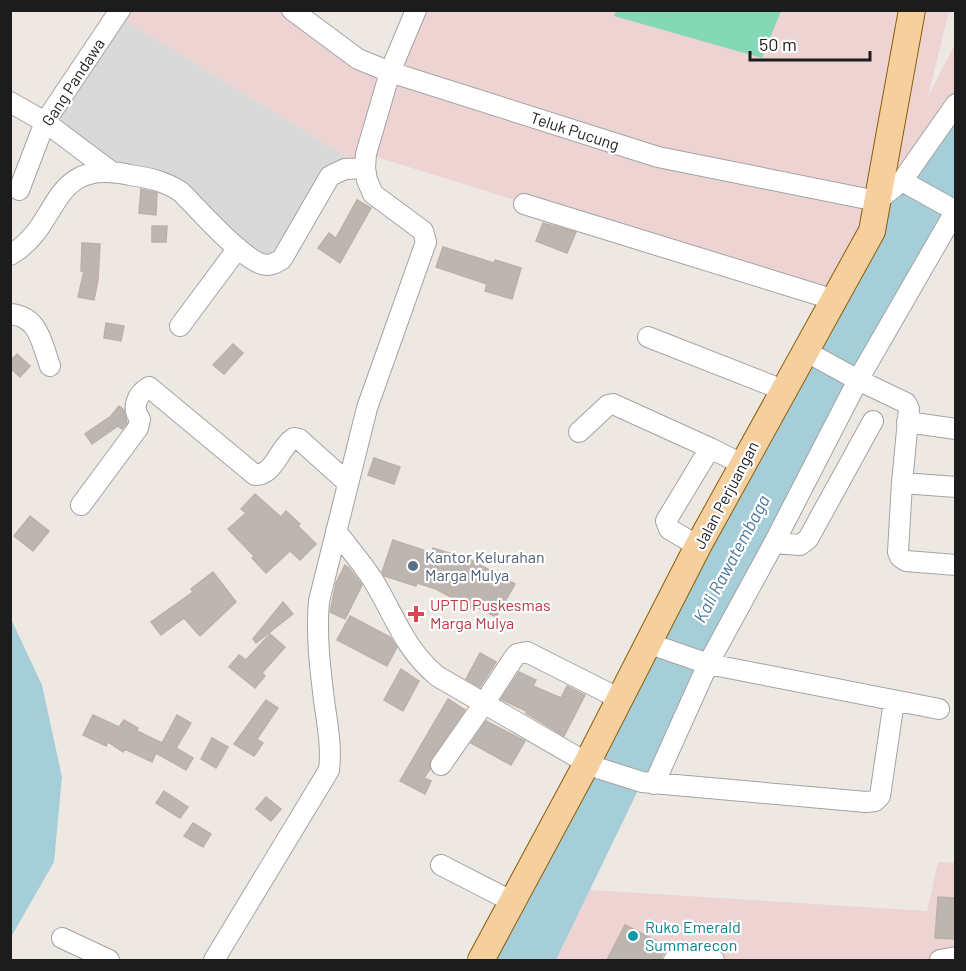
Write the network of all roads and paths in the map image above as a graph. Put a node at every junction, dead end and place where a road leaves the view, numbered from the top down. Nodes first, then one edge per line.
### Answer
1 (120, 10) edge
2 (292, 10) edge
3 (416, 10) edge
4 (912, 10) edge
5 (390, 72) junction
6 (10, 102) edge
7 (956, 104) edge
8 (45, 122) junction
9 (365, 168) junction
10 (109, 170) junction
11 (903, 181) junction
12 (19, 190) dead end
13 (877, 201) junction
14 (524, 204) dead end
15 (955, 210) edge
16 (238, 248) junction
17 (10, 255) edge
18 (835, 300) junction
19 (10, 314) edge
20 (180, 326) dead end
21 (648, 337) dead end
22 (812, 355) junction
23 (50, 366) dead end
24 (854, 378) junction
25 (783, 390) junction
26 (873, 421) dead end
27 (907, 422) junction
28 (956, 429) edge
29 (579, 432) dead end
30 (711, 448) junction
31 (742, 464) junction
32 (348, 483) junction
33 (902, 483) junction
34 (956, 487) edge
35 (81, 505) dead end
36 (336, 531) junction
37 (774, 543) junction
38 (698, 546) junction
39 (956, 565) edge
40 (656, 646) junction
41 (702, 662) junction
42 (620, 699) junction
43 (894, 701) junction
44 (485, 702) junction
45 (939, 709) dead end
46 (441, 765) dead end
47 (594, 766) junction
48 (648, 783) junction
49 (441, 865) dead end
50 (513, 902) junction
51 (63, 938) dead end
52 (956, 957) edge
53 (109, 960) edge
54 (214, 960) edge
55 (481, 960) edge
56 (674, 960) edge
57 (714, 960) edge
58 (940, 960) edge

1 - 8 street, Gang Pandawa
2 - 5 street, Teluk Pucung
3 - 5 street
4 - 13 main road, Jalan Perjuangan
5 - 9 street
5 - 13 street, Teluk Pucung
6 - 8 street
7 - 11 street
8 - 10 street
8 - 12 street, Gang Pandawa
9 - 16 street
9 - 32 street
10 - 16 street
10 - 17 street
11 - 13 street
11 - 15 street
13 - 18 main road, Jalan Perjuangan
14 - 18 street
15 - 24 street
16 - 20 street
18 - 22 main road, Jalan Perjuangan
19 - 23 street
21 - 25 street
22 - 24 street
22 - 25 main road, Jalan Perjuangan
24 - 27 street
24 - 37 street
25 - 31 main road, Jalan Perjuangan
26 - 37 street
27 - 28 street
27 - 33 street
29 - 30 street
30 - 31 street
30 - 38 street
31 - 38 main road, Jalan Perjuangan
32 - 35 street
32 - 36 street
33 - 34 street
33 - 39 street
36 - 44 street
36 - 54 street
37 - 41 street
38 - 40 main road, Jalan Perjuangan
40 - 41 street
40 - 42 main road, Jalan Perjuangan
41 - 43 street
41 - 48 street
42 - 44 street
42 - 47 main road, Jalan Perjuangan
43 - 45 street
43 - 48 street
44 - 46 street
44 - 47 street
47 - 48 street
47 - 50 main road, Jalan Perjuangan
49 - 50 street
50 - 55 main road, Jalan Perjuangan
51 - 53 street
52 - 58 street
56 - 57 street

